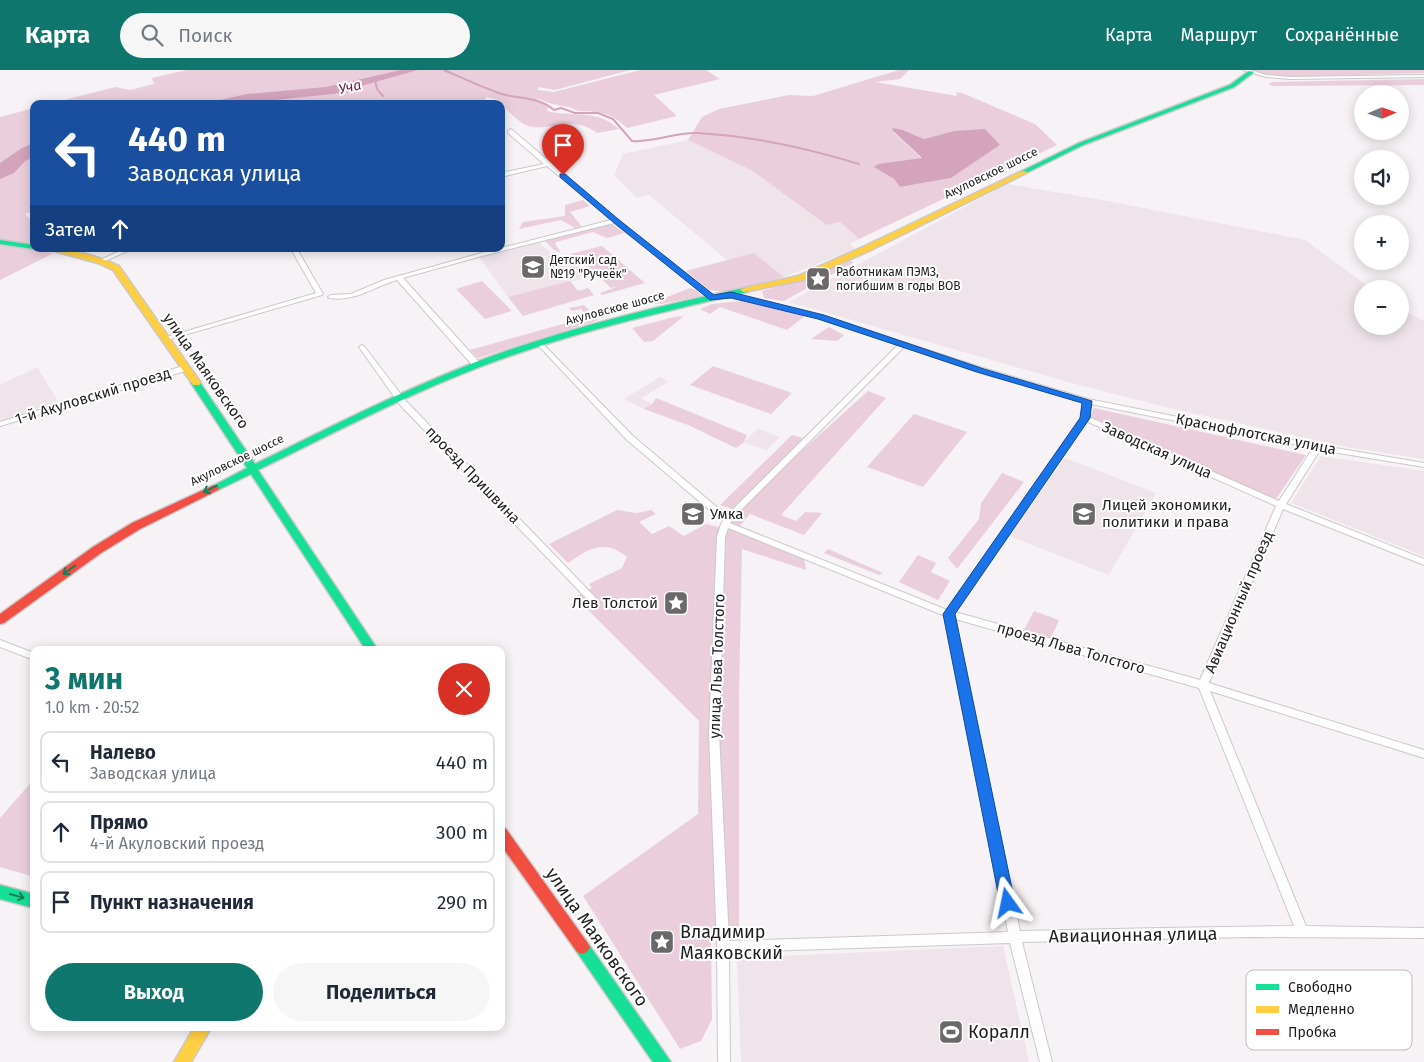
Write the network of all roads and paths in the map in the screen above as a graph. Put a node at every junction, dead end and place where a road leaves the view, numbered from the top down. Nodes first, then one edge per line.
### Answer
1 (1248, 71) edge
2 (1424, 76) edge
3 (511, 131) dead end
4 (550, 164) junction
5 (505, 174) edge
6 (615, 221) junction
7 (0, 242) edge
8 (30, 246) edge
9 (505, 249) edge
10 (64, 252) edge
11 (122, 252) edge
12 (296, 252) edge
13 (492, 252) edge
14 (101, 261) junction
15 (400, 279) junction
16 (320, 294) joint
17 (731, 295) junction
18 (331, 297) dead end
19 (713, 298) junction
20 (165, 338) junction
21 (540, 344) junction
22 (903, 344) junction
23 (362, 347) dead end
24 (477, 364) junction
25 (186, 368) junction
26 (400, 397) junction
27 (1088, 401) junction
28 (1085, 418) junction
29 (0, 424) edge
30 (1318, 447) junction
31 (1424, 465) edge
32 (253, 467) junction
33 (1281, 505) junction
34 (727, 520) junction
35 (1424, 562) edge
36 (591, 598) dead end
37 (949, 614) junction
38 (0, 620) edge
39 (0, 642) edge
40 (369, 646) edge
41 (30, 654) edge
42 (1203, 685) junction
43 (1424, 754) edge
44 (505, 839) edge
45 (0, 892) edge
46 (30, 900) edge
47 (1302, 931) junction
48 (1424, 933) edge
49 (1015, 937) junction
50 (723, 948) junction
51 (201, 1031) edge
52 (182, 1062) edge
53 (663, 1062) edge
54 (724, 1062) edge
55 (1046, 1062) edge

1 - 2 street
1 - 17 street, Акуловское шоссе
3 - 4 street
4 - 5 street
4 - 6 street
6 - 9 street
6 - 19 street
7 - 8 street
10 - 14 street, улица Маяковского
11 - 14 street
12 - 16 street
13 - 15 street
14 - 20 street, улица Маяковского
15 - 18 street
15 - 24 street
16 - 20 street
17 - 19 street, Акуловское шоссе
17 - 22 street
19 - 21 street, Акуловское шоссе
20 - 25 street, улица Маяковского
21 - 24 street, Акуловское шоссе
21 - 34 street, проезд Льва Толстого
22 - 27 street
22 - 34 street
23 - 26 street, проезд Пришвина
24 - 26 street, Акуловское шоссе
25 - 29 street, 1-й Акуловский проезд
25 - 32 street, улица Маяковского
26 - 32 street, Акуловское шоссе
26 - 36 street, проезд Пришвина
27 - 28 street, Заводская улица
27 - 30 street, Краснофлотская улица
28 - 33 street, Заводская улица
28 - 37 street
30 - 31 street, Краснофлотская улица
30 - 33 street, Авиационный проезд
32 -> 38 street, Акуловское шоссе
32 - 40 street, улица Маяковского
33 - 35 street, Заводская улица
33 - 42 street, Авиационный проезд
34 - 37 street, проезд Льва Толстого
34 - 50 street, улица Льва Толстого
37 - 42 street, проезд Льва Толстого
37 - 49 street
39 - 41 street
42 - 43 street, проезд Льва Толстого
42 - 47 street, Авиационный проезд
44 - 53 street, улица Маяковского
45 -> 46 street
47 - 48 street, Авиационная улица
47 - 49 street, Авиационная улица
49 - 50 street, Авиационная улица
49 - 55 street
50 - 54 street, улица Льва Толстого
51 - 52 street

